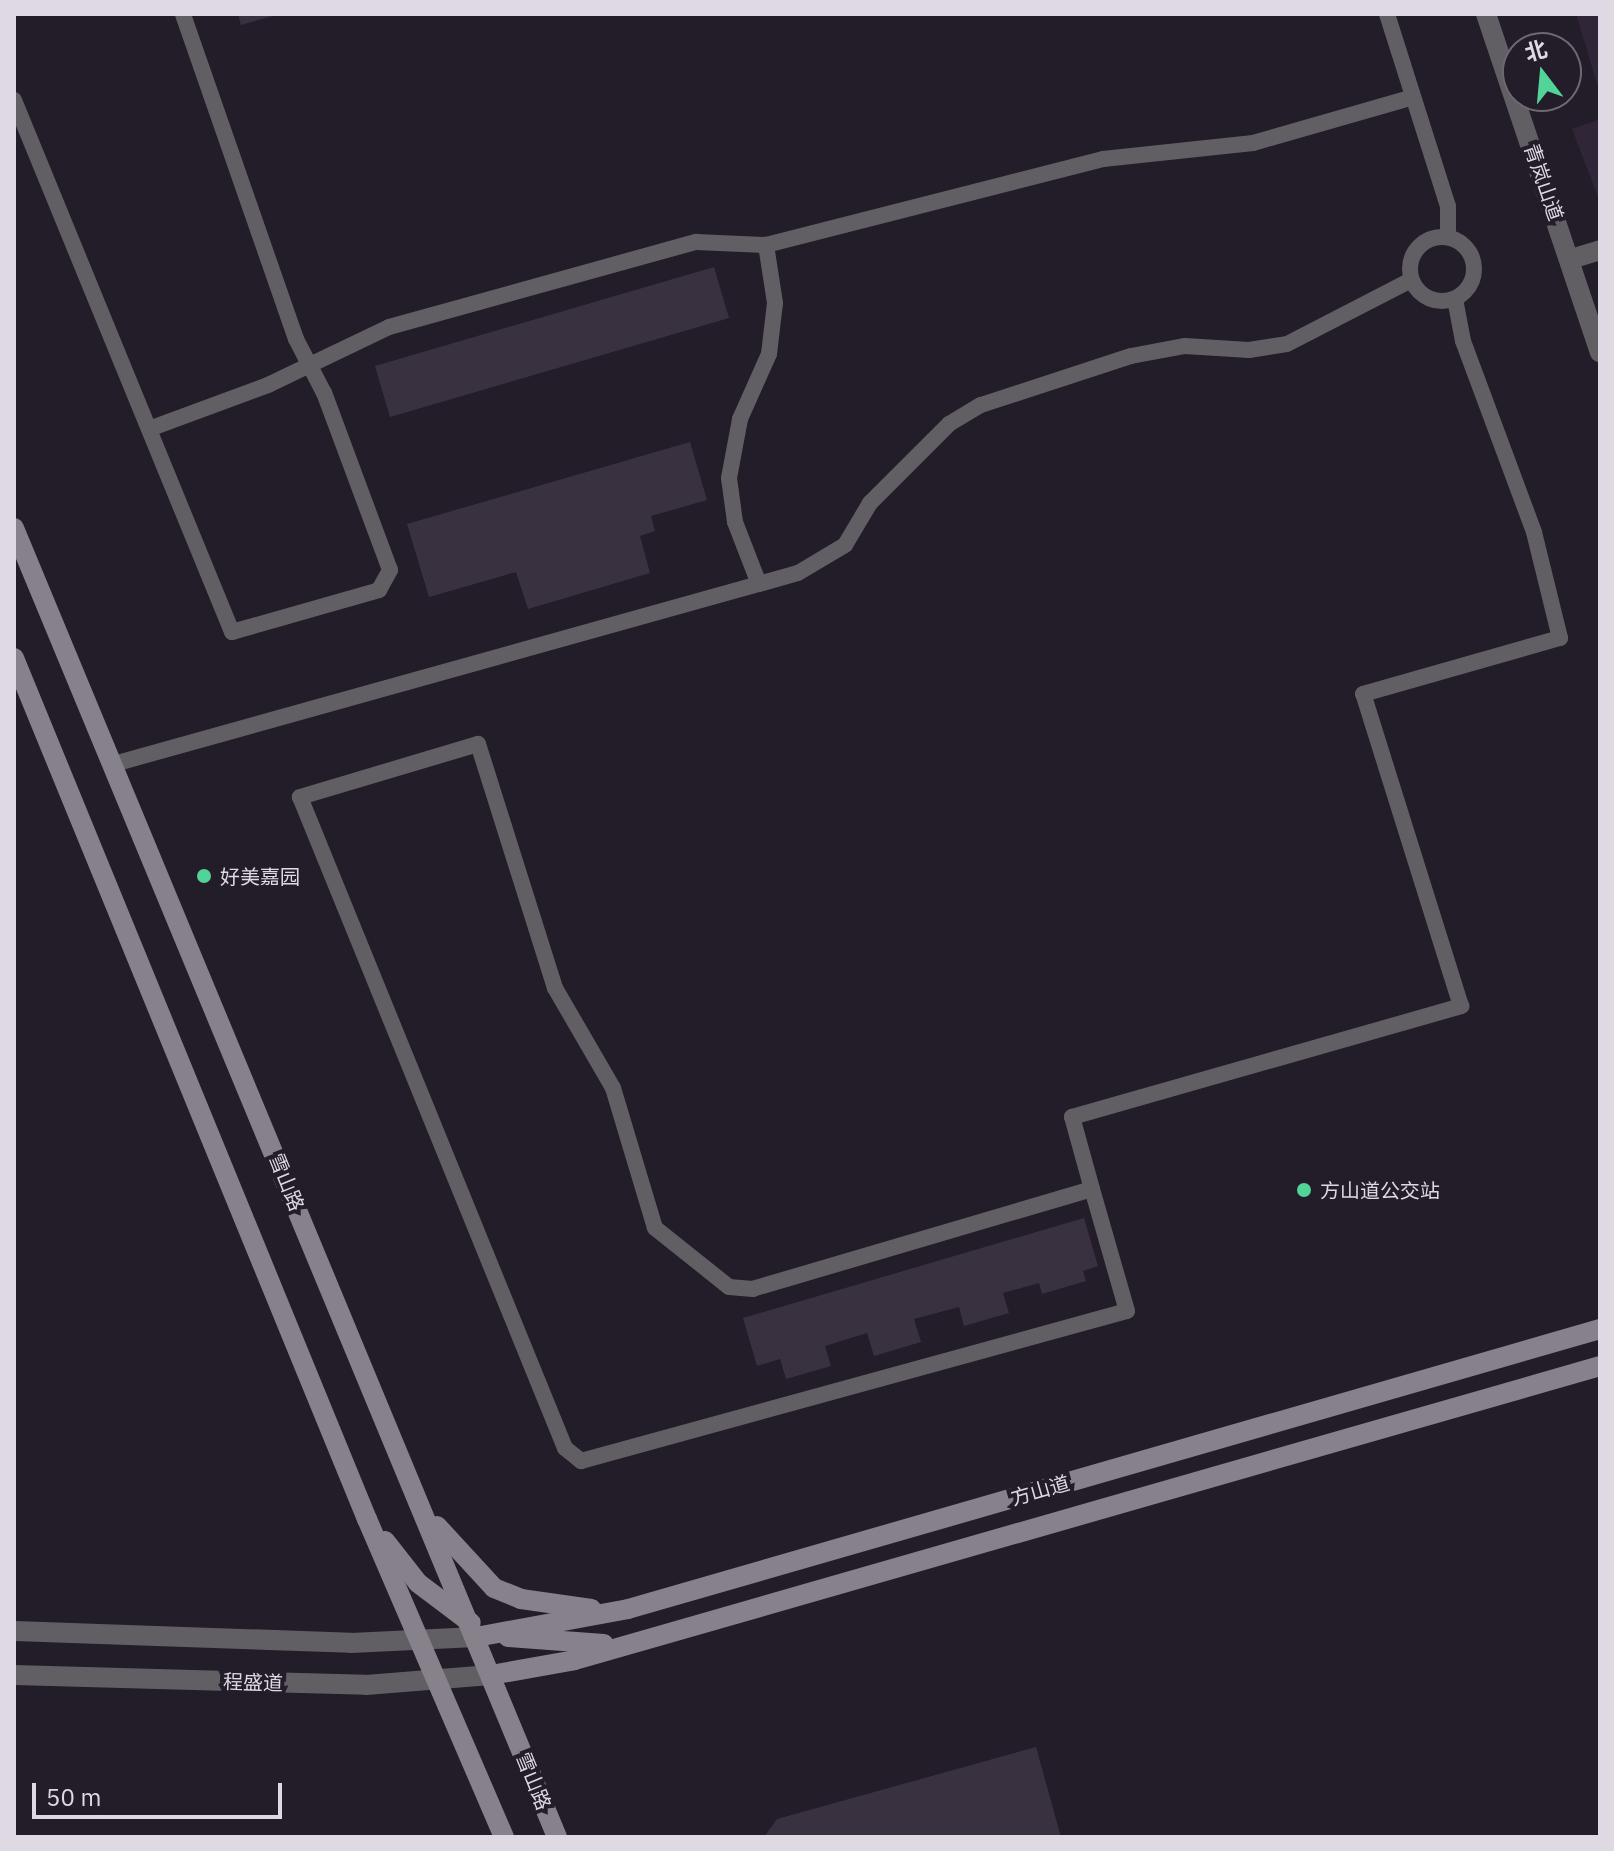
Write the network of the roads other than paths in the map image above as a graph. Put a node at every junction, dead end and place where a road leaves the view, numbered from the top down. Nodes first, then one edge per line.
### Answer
1 (183, 14) edge
2 (1387, 14) edge
3 (1486, 14) edge
4 (1413, 97) junction
5 (14, 100) edge
6 (1448, 237) junction
7 (766, 245) junction
8 (1600, 250) edge
9 (1571, 259) junction
10 (1411, 280) junction
11 (1455, 299) junction
12 (1600, 352) edge
13 (308, 362) junction
14 (149, 429) junction
15 (14, 528) edge
16 (759, 584) junction
17 (14, 658) edge
18 (114, 764) junction
19 (1092, 1189) junction
20 (1600, 1329) edge
21 (1600, 1366) edge
22 (422, 1507) junction
23 (367, 1519) junction
24 (628, 1609) junction
25 (14, 1631) edge
26 (480, 1631) junction
27 (421, 1640) junction
28 (638, 1642) junction
29 (14, 1675) edge
30 (491, 1675) junction
31 (439, 1682) junction
32 (504, 1837) edge
33 (557, 1837) edge

1 - 13 lane
2 - 4 lane
3 - 9 street, 青岚山道
4 - 6 lane
4 - 7 lane
5 - 14 lane
6 - 10 lane
6 - 11 lane
7 - 13 lane
7 - 16 lane
8 - 9 street
9 - 12 street, 青岚山道
10 - 11 lane
10 - 16 lane
11 - 19 lane
13 - 14 lane
13 - 14 lane
15 - 18 main road, 雪山路
16 - 18 lane
17 - 23 main road
18 - 22 main road, 雪山路
19 - 19 lane
20 - 24 main road, 方山道
21 - 28 main road, 方山道
22 - 24 main road
22 - 26 main road, 雪山路
23 - 26 main road
23 - 27 main road
24 - 26 main road, 方山道
25 - 27 street
26 - 27 street
26 - 28 main road
26 - 30 main road, 雪山路
27 - 31 main road
28 - 30 main road, 方山道
29 - 31 street, 程盛道
30 - 31 street, 程盛道
30 - 33 main road, 雪山路
31 - 32 main road

